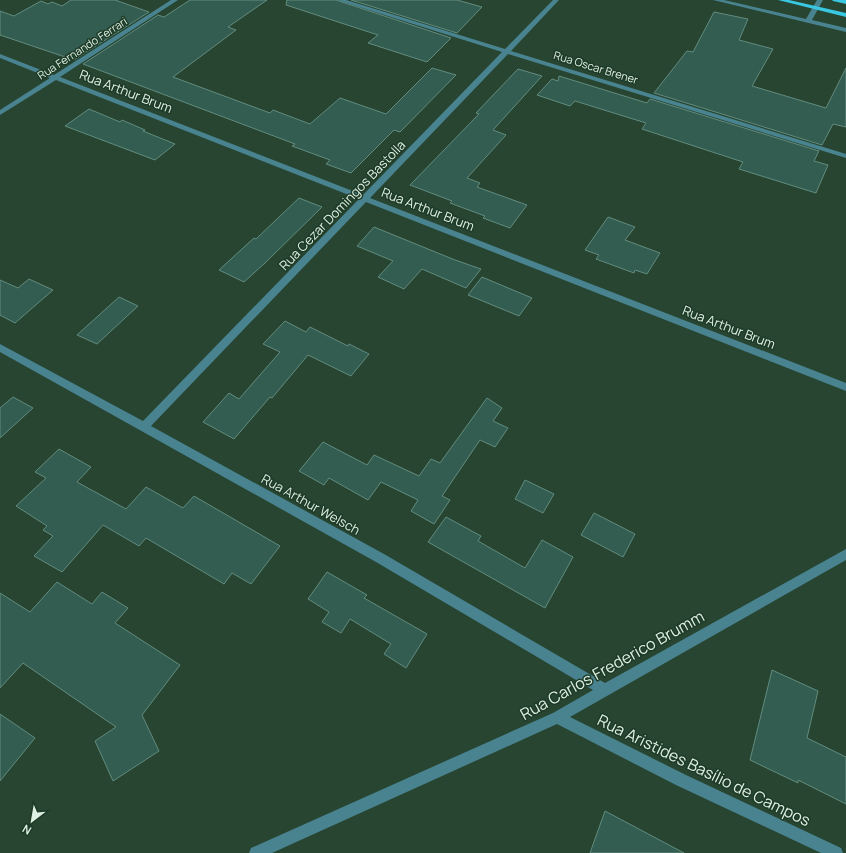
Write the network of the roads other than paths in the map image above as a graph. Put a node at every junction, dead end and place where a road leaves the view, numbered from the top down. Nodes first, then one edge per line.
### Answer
1 (175, 0) edge
2 (340, 0) edge
3 (556, 0) edge
4 (716, 0) edge
5 (781, 0) edge
6 (820, 0) edge
7 (835, 0) edge
8 (846, 2) edge
9 (816, 8) junction
10 (846, 15) edge
11 (808, 22) junction
12 (846, 30) edge
13 (507, 51) junction
14 (0, 56) edge
15 (54, 77) junction
16 (0, 113) edge
17 (846, 156) edge
18 (364, 199) junction
19 (0, 348) edge
20 (846, 387) edge
21 (144, 427) junction
22 (846, 554) edge
23 (604, 690) junction
24 (557, 717) junction
25 (256, 853) edge
26 (836, 853) edge

1 - 15 street, Rua Fernando Ferrari
2 - 13 street, Rua Oscar Brener
3 - 13 street, Rua Cezar Domingos Bastolla
4 - 11 street
5 - 9 main road
6 - 9 street
7 - 8 main road
9 - 10 main road
9 - 11 street
11 - 12 street
13 - 17 street, Rua Oscar Brener
13 - 18 street, Rua Cezar Domingos Bastolla
14 - 15 street, Rua Arthur Brum
15 - 16 street, Rua Fernando Ferrari
15 - 18 street, Rua Arthur Brum
18 - 20 street, Rua Arthur Brum
18 - 21 street, Rua Cezar Domingos Bastolla
19 - 21 street, Rua Arthur Welsch
21 - 23 street, Rua Arthur Welsch
22 - 23 street, Rua Carlos Frederico Brumm
23 - 24 street, Rua Carlos Frederico Brumm
24 - 25 street, Rua Carlos Frederico Brumm
24 - 26 street, Rua Aristides Basílio de Campos

